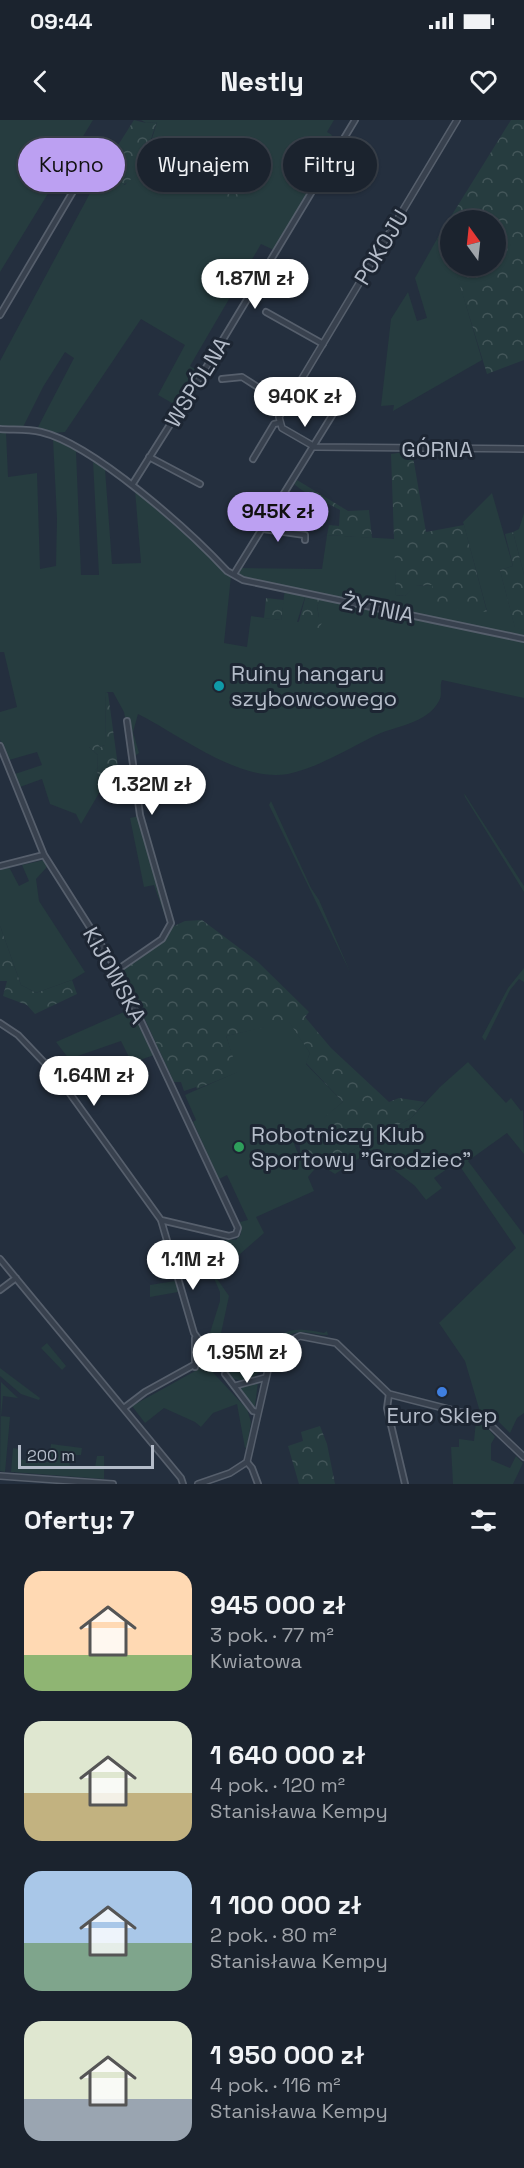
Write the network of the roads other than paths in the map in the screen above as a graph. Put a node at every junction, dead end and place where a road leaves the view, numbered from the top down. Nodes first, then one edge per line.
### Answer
1 (355, 120) edge
2 (457, 120) edge
3 (73, 192) edge
4 (266, 312) dead end
5 (0, 315) edge
6 (323, 344) junction
7 (222, 379) dead end
8 (346, 393) dead end
9 (286, 405) junction
10 (279, 420) junction
11 (0, 429) edge
12 (315, 447) junction
13 (524, 449) edge
14 (149, 457) junction
15 (253, 459) dead end
16 (200, 484) dead end
17 (132, 485) junction
18 (263, 529) junction
19 (305, 540) dead end
20 (234, 574) junction
21 (524, 639) edge
22 (127, 721) dead end
23 (0, 746) edge
24 (44, 855) junction
25 (0, 866) edge
26 (117, 970) junction
27 (0, 1023) edge
28 (161, 1221) junction
29 (0, 1258) edge
30 (16, 1278) junction
31 (0, 1290) edge
32 (195, 1338) junction
33 (210, 1356) junction
34 (218, 1366) dead end
35 (195, 1367) junction
36 (225, 1374) dead end
37 (264, 1378) junction
38 (234, 1386) junction
39 (389, 1394) junction
40 (124, 1408) junction
41 (257, 1412) junction
42 (524, 1457) edge
43 (247, 1462) junction
44 (0, 1476) edge
45 (45, 1482) edge
46 (113, 1484) edge
47 (183, 1484) edge
48 (198, 1484) edge
49 (258, 1484) edge
50 (405, 1484) edge

1 - 14 street, WSPÓLNA
2 - 6 street, POKOJU
3 - 5 street
4 - 6 street
6 - 9 street, POKOJU
7 - 9 street
8 - 12 street
9 - 10 street, POKOJU
10 - 12 street, GÓRNA
10 - 15 street, POKOJU
11 - 17 street, ŻYTNIA
12 - 13 street, GÓRNA
12 - 18 street
14 - 16 street
14 - 17 street, WSPÓLNA
17 - 20 street, ŻYTNIA
18 - 19 street
18 - 20 street
20 - 21 street, ŻYTNIA
22 - 26 street
23 - 24 street, KIJOWSKA
24 - 25 street
24 - 26 street, KIJOWSKA
26 - 28 street, KIJOWSKA
27 - 28 street
28 - 32 street
29 - 30 street
30 - 31 street
30 - 40 street
32 - 33 street
32 - 35 street
33 - 34 street
33 - 35 street
35 - 40 street
36 - 38 street
37 - 38 street
37 - 39 street
37 - 41 street
38 - 41 street
39 - 42 street
39 - 50 street
40 - 47 street
41 - 43 street
43 - 48 street
43 - 49 street
44 - 45 street
45 - 46 street

